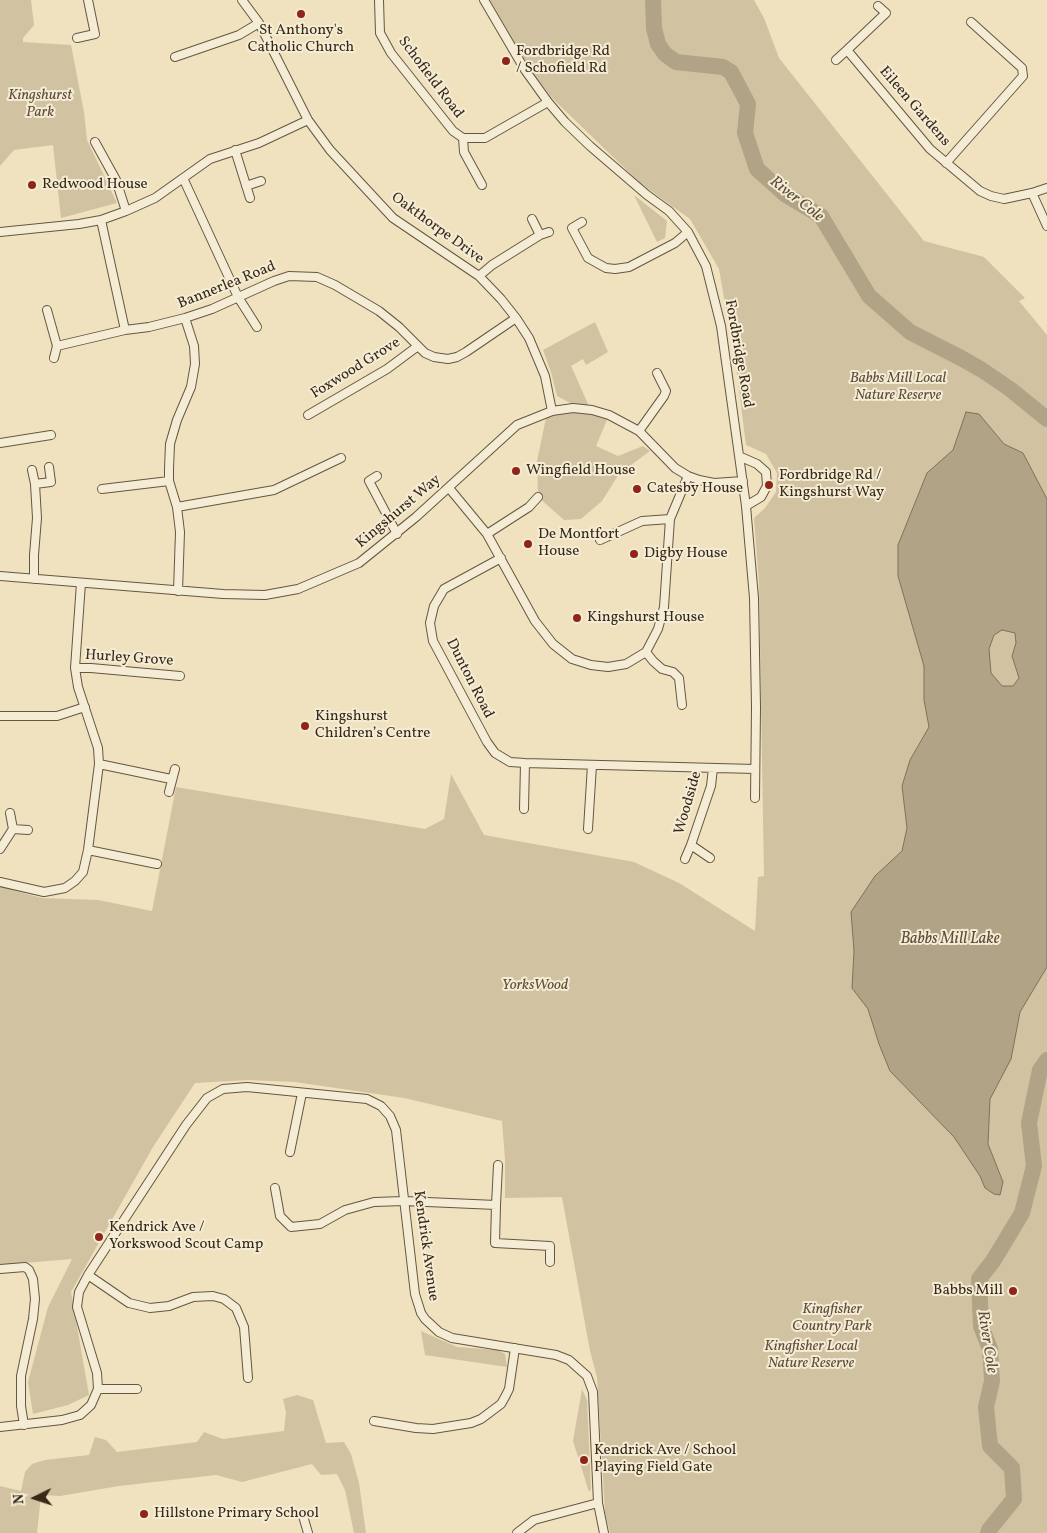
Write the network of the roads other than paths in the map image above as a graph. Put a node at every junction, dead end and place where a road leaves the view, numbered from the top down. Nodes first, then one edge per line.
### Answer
1 (88, 0) edge
2 (242, 0) edge
3 (380, 0) edge
4 (484, 0) edge
5 (878, 6) dead end
6 (971, 22) dead end
7 (259, 24) junction
8 (77, 38) dead end
9 (847, 50) junction
10 (175, 57) dead end
11 (836, 60) dead end
12 (548, 102) junction
13 (308, 120) junction
14 (464, 138) junction
15 (95, 142) dead end
16 (235, 150) junction
17 (946, 163) junction
18 (183, 178) junction
19 (261, 181) dead end
20 (482, 185) dead end
21 (246, 186) junction
22 (1047, 188) edge
23 (1032, 193) junction
24 (250, 198) dead end
25 (126, 211) junction
26 (532, 219) dead end
27 (101, 220) junction
28 (582, 222) dead end
29 (1047, 226) edge
30 (0, 232) edge
31 (549, 232) dead end
32 (688, 232) junction
33 (540, 235) junction
34 (478, 276) junction
35 (238, 297) junction
36 (47, 310) dead end
37 (185, 318) junction
38 (516, 318) junction
39 (257, 327) dead end
40 (125, 330) junction
41 (58, 346) junction
42 (418, 346) junction
43 (54, 358) dead end
44 (657, 373) dead end
45 (552, 411) junction
46 (308, 415) dead end
47 (639, 431) junction
48 (51, 435) dead end
49 (0, 443) edge
50 (741, 457) junction
51 (341, 458) dead end
52 (49, 467) dead end
53 (32, 470) dead end
54 (378, 476) dead end
55 (688, 476) junction
56 (169, 480) junction
57 (743, 481) junction
58 (35, 484) junction
59 (449, 488) junction
60 (102, 489) dead end
61 (538, 497) dead end
62 (746, 506) junction
63 (177, 507) junction
64 (670, 519) junction
65 (397, 534) junction
66 (487, 534) junction
67 (600, 540) dead end
68 (501, 558) junction
69 (0, 576) edge
70 (34, 579) junction
71 (81, 583) junction
72 (178, 590) junction
73 (646, 652) junction
74 (76, 668) junction
75 (180, 676) dead end
76 (682, 705) dead end
77 (85, 707) junction
78 (0, 716) edge
79 (525, 763) junction
80 (99, 764) junction
81 (592, 765) junction
82 (175, 768) dead end
83 (713, 768) junction
84 (755, 769) junction
85 (171, 779) junction
86 (169, 792) dead end
87 (755, 798) dead end
88 (524, 809) dead end
89 (10, 813) dead end
90 (12, 829) junction
91 (588, 829) dead end
92 (28, 830) dead end
93 (691, 845) junction
94 (0, 849) edge
95 (88, 850) junction
96 (710, 858) dead end
97 (685, 859) dead end
98 (157, 864) dead end
99 (0, 882) edge
100 (302, 1093) junction
101 (290, 1152) dead end
102 (498, 1165) dead end
103 (275, 1188) dead end
104 (404, 1201) junction
105 (496, 1205) junction
106 (550, 1262) dead end
107 (0, 1269) edge
108 (88, 1275) junction
109 (515, 1348) junction
110 (248, 1378) dead end
111 (98, 1389) junction
112 (137, 1389) dead end
113 (374, 1421) dead end
114 (24, 1425) junction
115 (0, 1427) edge
116 (598, 1503) junction
117 (303, 1516) dead end
118 (308, 1533) edge
119 (517, 1533) edge
120 (604, 1533) edge

1 - 8 street
2 - 7 street, Oakthorpe Drive
3 - 14 street, Schofield Road
4 - 12 street, Fordbridge Road
5 - 9 street
6 - 17 street
7 - 10 street
7 - 13 street, Oakthorpe Drive
9 - 11 street
9 - 17 street, Eileen Gardens
12 - 14 street, Schofield Road
12 - 32 street, Fordbridge Road
13 - 16 street
13 - 34 street, Oakthorpe Drive
14 - 20 street, Schofield Road
15 - 25 street
16 - 18 street
16 - 21 street
17 - 23 street, Eileen Gardens
18 - 25 street
18 - 35 street
19 - 21 street
21 - 24 street
22 - 23 street, Eileen Gardens
23 - 29 street
25 - 27 street
26 - 33 street
27 - 30 street
27 - 40 street
28 - 32 street
31 - 33 street
32 - 50 street, Fordbridge Road
33 - 34 street
34 - 38 street, Oakthorpe Drive
35 - 37 street, Bannerlea Road
35 - 39 street
35 - 42 street, Bannerlea Road
36 - 41 street
37 - 40 street, Bannerlea Road
37 - 56 street
38 - 42 street, Bannerlea Road
38 - 45 street, Oakthorpe Drive
40 - 41 street, Bannerlea Road
41 - 43 street
42 - 46 street, Foxwood Grove
44 - 47 street
45 - 47 street, Kingshurst Way
45 - 59 street, Kingshurst Way
47 - 55 street, Kingshurst Way
48 - 49 street
50 - 57 street, Fordbridge Road
50 - 62 street
51 - 63 street
52 - 58 street
53 - 58 street
54 - 65 street
55 - 57 street, Kingshurst Way
55 - 64 street
56 - 60 street
56 - 63 street
57 - 62 street, Fordbridge Road
58 - 70 street
59 - 65 street, Kingshurst Way
59 - 66 street
61 - 66 street
62 - 84 street, Fordbridge Road
63 - 72 street
64 - 67 street
64 - 73 street
65 - 72 street, Kingshurst Way
66 - 68 street
68 - 73 street
68 - 79 street, Dunton Road
69 - 70 street, Kingshurst Way
70 - 71 street, Kingshurst Way
71 - 72 street, Kingshurst Way
71 - 74 street
73 - 76 street
74 - 75 street, Hurley Grove
74 - 77 street
77 - 78 street
77 - 80 street
79 - 81 street, Dunton Road
79 - 88 street
80 - 85 street
80 - 95 street
81 - 83 street, Dunton Road
81 - 91 street
82 - 85 street
83 - 84 street, Dunton Road
83 - 93 street, Woodside
84 - 87 street, Fordbridge Road
85 - 86 street
89 - 90 street
90 - 92 street
90 - 94 street
93 - 96 street, Woodside
93 - 97 street, Woodside
95 - 98 street
95 - 99 street
100 - 101 street
100 - 104 street, Kendrick Avenue
100 - 108 street, Kendrick Avenue
102 - 105 street
103 - 104 street
104 - 105 street
104 - 109 street, Kendrick Avenue
105 - 106 street
107 - 114 street
108 - 110 street
108 - 111 street, Kendrick Avenue
109 - 113 street
109 - 116 street, Kendrick Avenue
111 - 112 street
111 - 114 street
114 - 115 street
116 - 119 street
116 - 120 street, Kendrick Avenue
117 - 118 street

